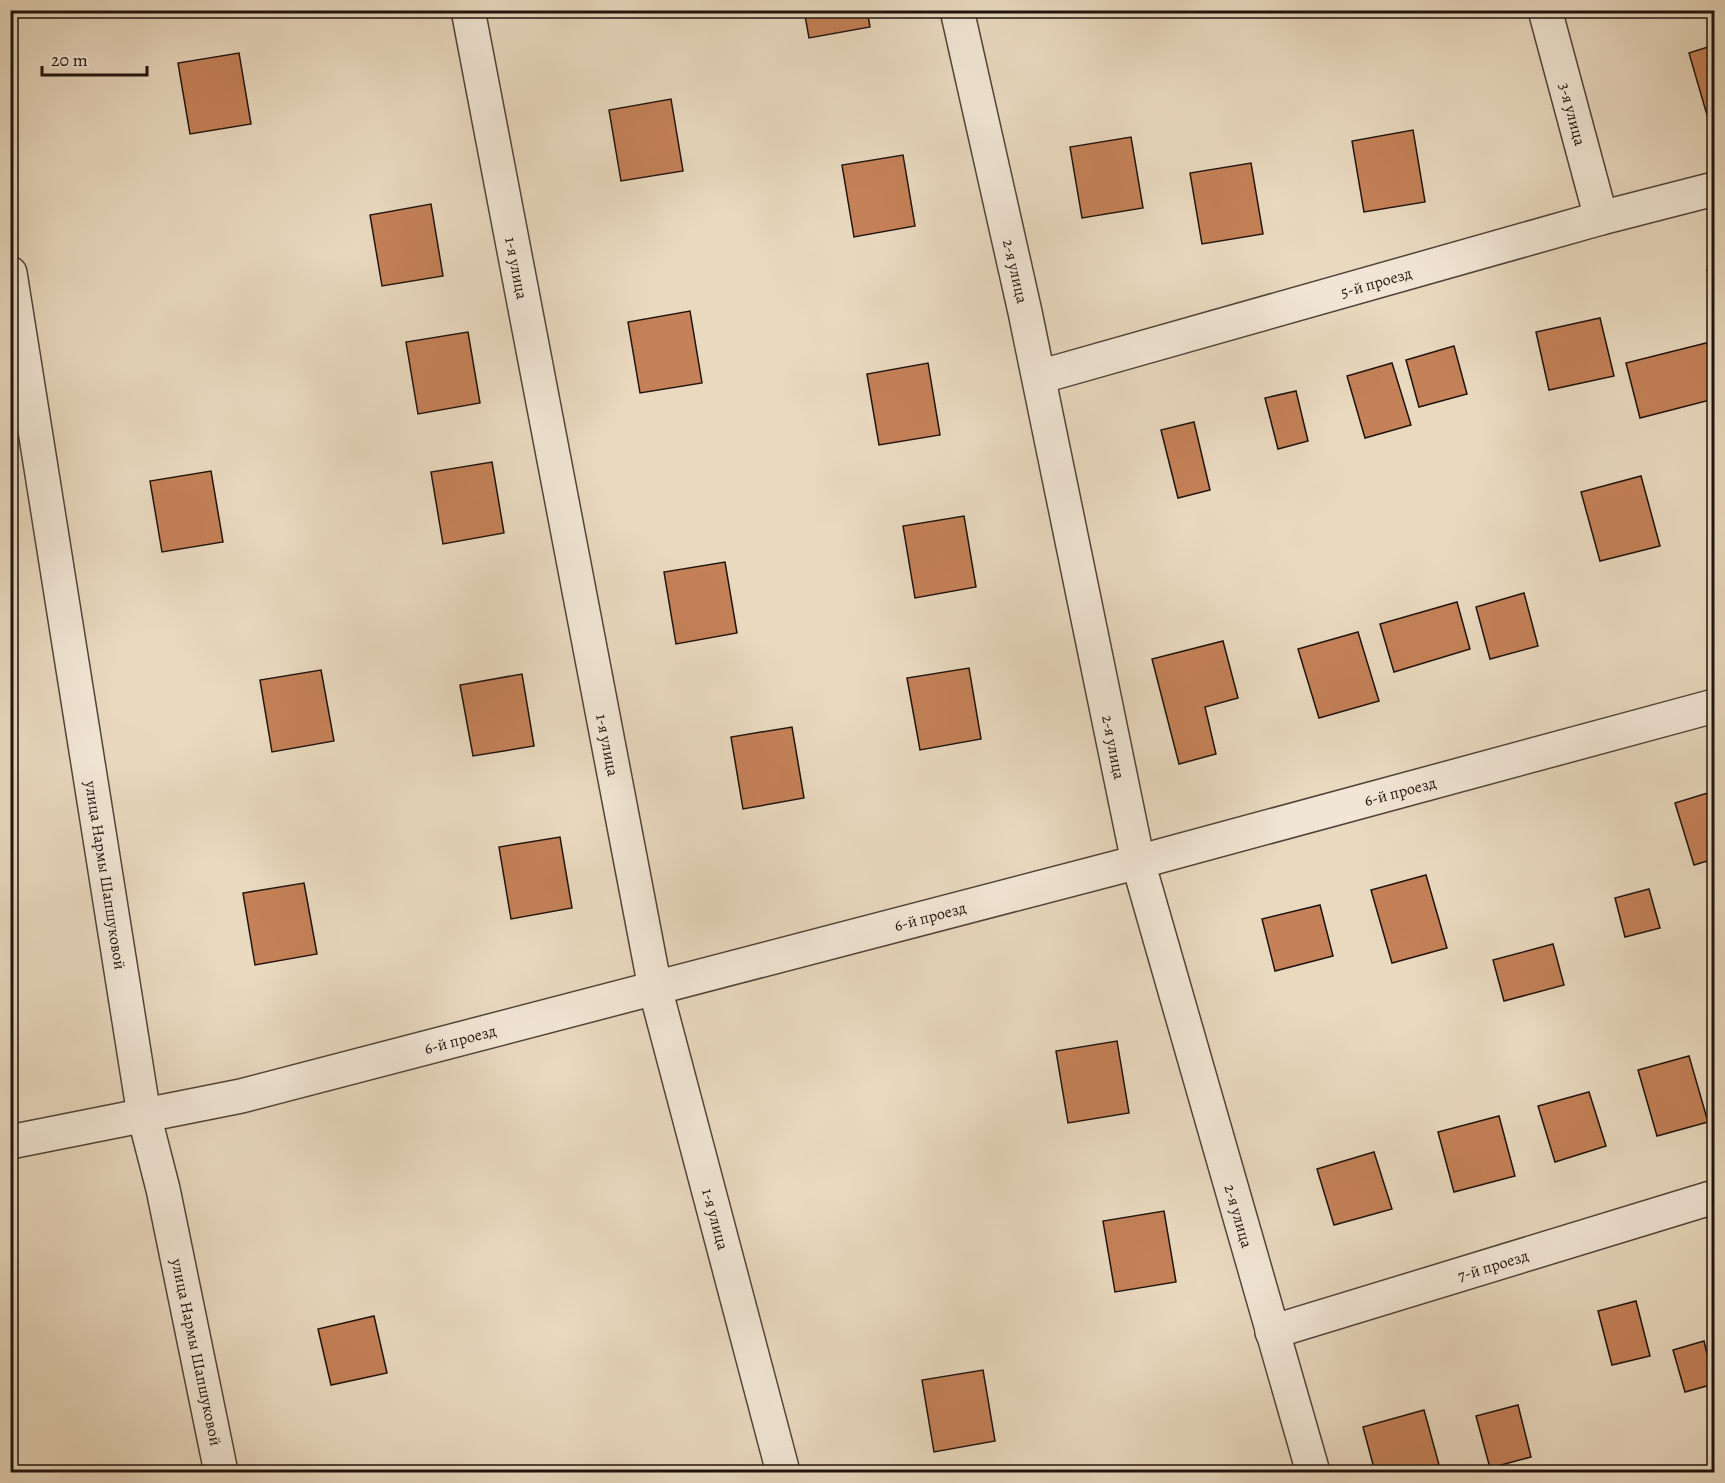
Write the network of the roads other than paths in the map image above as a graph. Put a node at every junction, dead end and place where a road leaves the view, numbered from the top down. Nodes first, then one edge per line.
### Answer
1 (468, 10) edge
2 (957, 10) edge
3 (1545, 10) edge
4 (1714, 189) edge
5 (1601, 218) junction
6 (10, 273) edge
7 (1039, 377) junction
8 (1714, 706) edge
9 (1138, 862) junction
10 (655, 988) junction
11 (144, 1115) junction
12 (10, 1142) edge
13 (1714, 1197) edge
14 (1272, 1332) junction
15 (221, 1473) edge
16 (783, 1473) edge
17 (1313, 1473) edge

1 - 10 street, 1-я улица
2 - 7 street, 2-я улица
3 - 5 street, 3-я улица
4 - 5 street, 5-й проезд
5 - 7 street, 5-й проезд
6 - 11 street, улица Нармы Шапшуковой
7 - 9 street, 2-я улица
8 - 9 street, 6-й проезд
9 - 10 street, 6-й проезд
9 - 14 street, 2-я улица
10 - 11 street, 6-й проезд
10 - 16 street, 1-я улица
11 - 12 street, 6-й проезд
11 - 15 street, улица Нармы Шапшуковой
13 - 14 street, 7-й проезд
14 - 17 street, 2-я улица

